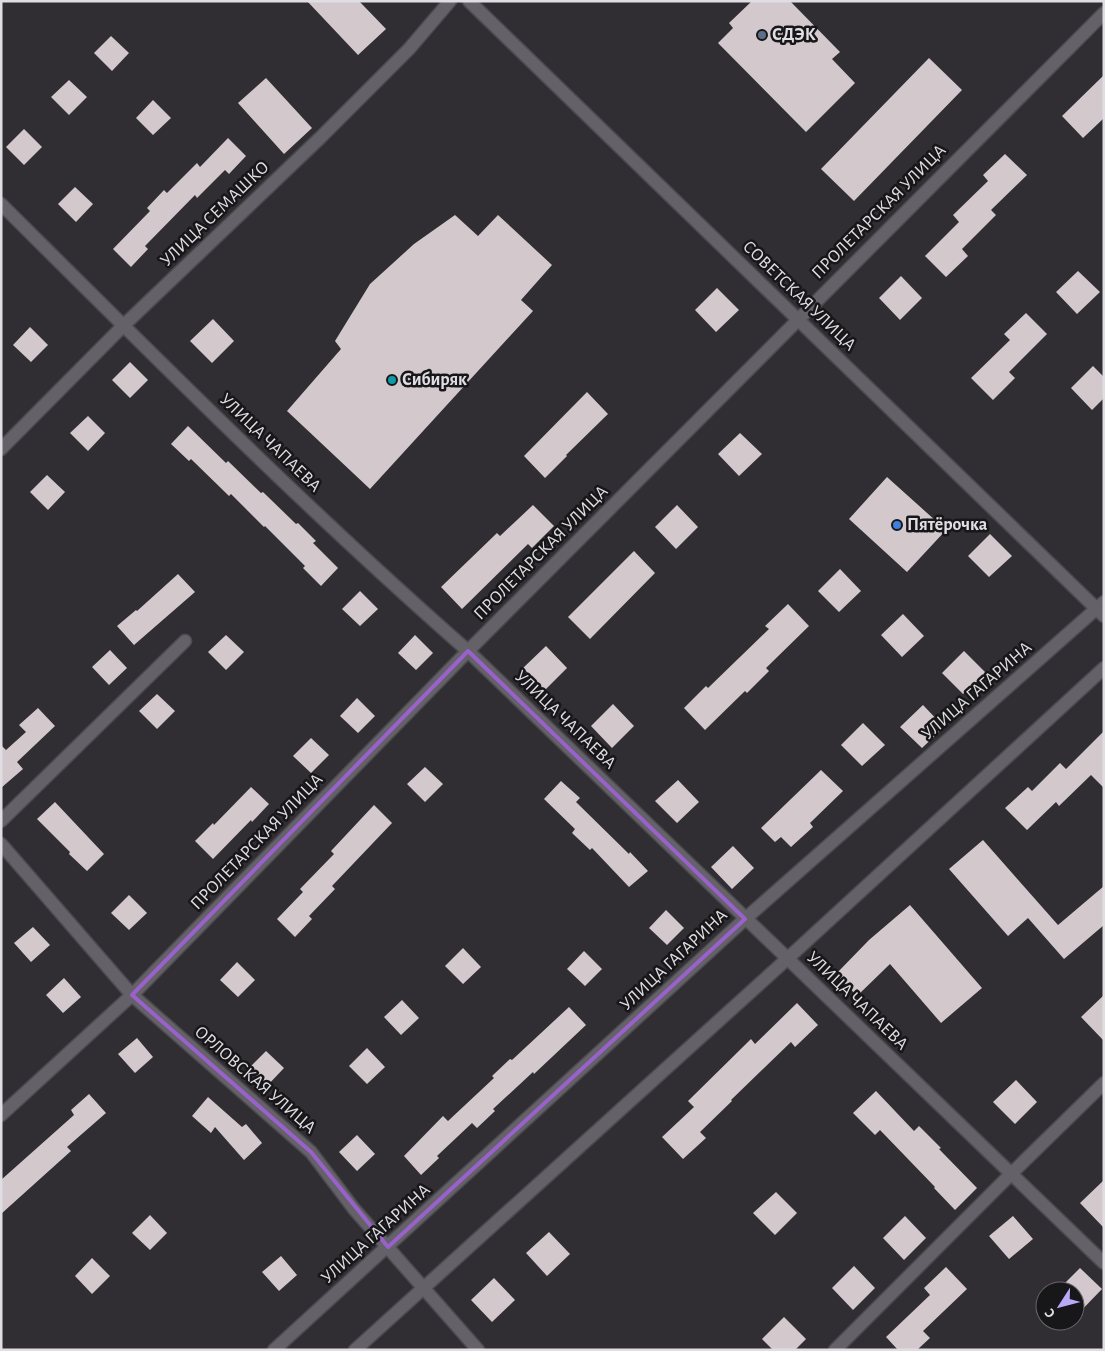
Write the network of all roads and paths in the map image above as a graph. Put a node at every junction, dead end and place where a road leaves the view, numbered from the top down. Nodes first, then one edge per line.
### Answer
1 (450, 1) edge
2 (469, 1) edge
3 (1104, 13) edge
4 (1, 204) edge
5 (797, 319) junction
6 (123, 326) junction
7 (1, 449) edge
8 (1101, 609) edge
9 (186, 641) dead end
10 (468, 651) junction
11 (1104, 668) edge
12 (1, 821) edge
13 (1, 844) edge
14 (745, 918) junction
15 (787, 959) junction
16 (132, 995) junction
17 (1104, 1083) edge
18 (1, 1115) edge
19 (1011, 1174) junction
20 (388, 1247) junction
21 (1104, 1263) edge
22 (423, 1288) junction
23 (274, 1350) edge
24 (355, 1350) edge
25 (478, 1350) edge
26 (835, 1350) edge

1 - 6 street, УЛИЦА СЕМАШКО
2 - 5 street, СОВЕТСКАЯ УЛИЦА
3 - 5 street, ПРОЛЕТАРСКАЯ УЛИЦА
4 - 6 street, УЛИЦА ЧАПАЕВА
5 - 8 street, СОВЕТСКАЯ УЛИЦА
5 - 10 street, ПРОЛЕТАРСКАЯ УЛИЦА
6 - 7 street, УЛИЦА СЕМАШКО
6 - 10 street, УЛИЦА ЧАПАЕВА
8 - 14 street, УЛИЦА ГАГАРИНА
9 - 12 street
10 - 14 street, УЛИЦА ЧАПАЕВА
10 - 16 street, ПРОЛЕТАРСКАЯ УЛИЦА
11 - 15 street
13 - 16 street, ОРЛОВСКАЯ УЛИЦА
14 - 15 street, УЛИЦА ЧАПАЕВА
14 - 20 street, УЛИЦА ГАГАРИНА
15 - 19 street, УЛИЦА ЧАПАЕВА
15 - 22 street
16 - 18 street, ПРОЛЕТАРСКАЯ УЛИЦА
16 - 20 street, ОРЛОВСКАЯ УЛИЦА
17 - 19 street
19 - 21 street, УЛИЦА ЧАПАЕВА
19 - 26 street
20 - 22 street, ОРЛОВСКАЯ УЛИЦА
20 - 23 street, УЛИЦА ГАГАРИНА
22 - 24 street
22 - 25 street, ОРЛОВСКАЯ УЛИЦА

